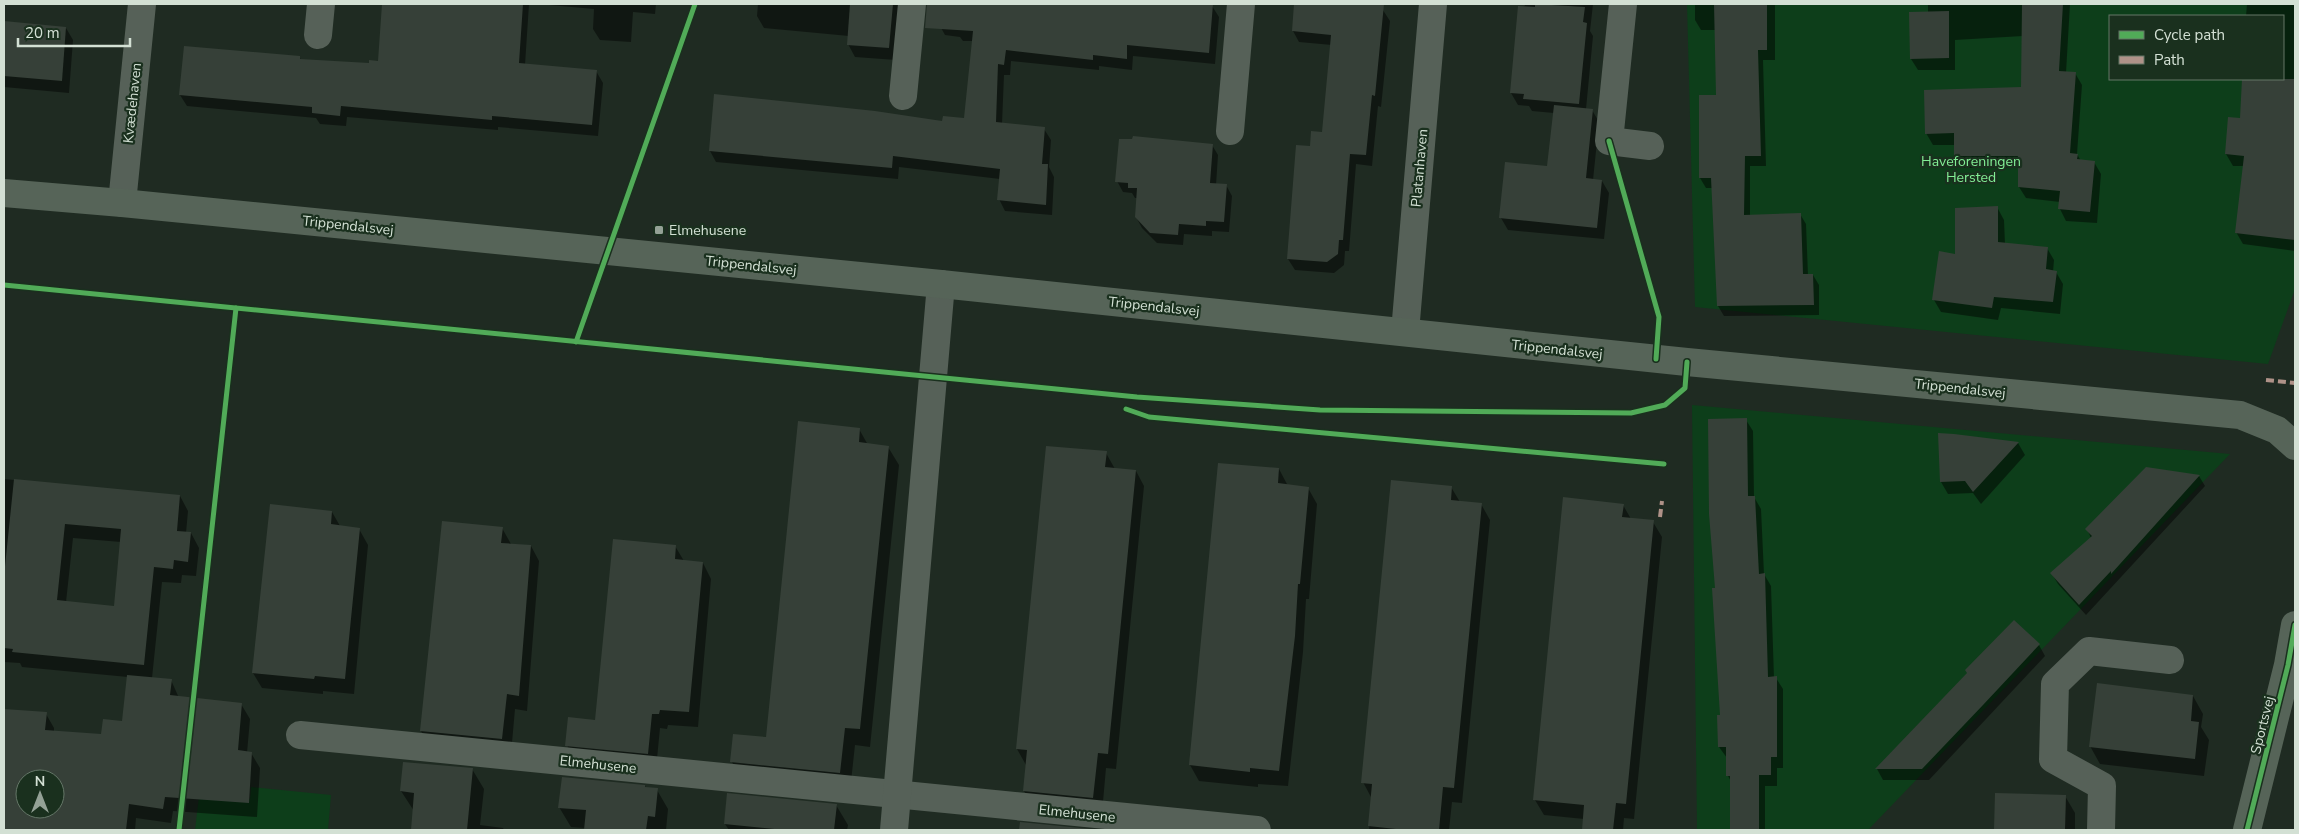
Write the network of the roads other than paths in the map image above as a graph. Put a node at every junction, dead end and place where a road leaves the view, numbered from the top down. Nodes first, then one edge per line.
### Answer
1 (142, 4) edge
2 (321, 4) edge
3 (912, 4) edge
4 (1241, 4) edge
5 (1433, 4) edge
6 (1623, 4) edge
7 (318, 35) dead end
8 (903, 96) dead end
9 (1230, 131) dead end
10 (1650, 146) dead end
11 (4, 193) edge
12 (122, 203) junction
13 (941, 284) junction
14 (1405, 332) junction
15 (2295, 446) edge
16 (2295, 625) edge
17 (2170, 660) dead end
18 (300, 735) dead end
19 (897, 794) junction
20 (894, 830) edge
21 (1257, 830) edge
22 (2101, 830) edge
23 (2247, 830) edge

1 - 12 street, Kvædehaven
2 - 7 street
3 - 8 street
4 - 9 street
5 - 14 street, Platanhaven
6 - 10 street
11 - 12 street, Trippendalsvej
12 - 13 street, Trippendalsvej
13 - 14 street, Trippendalsvej
13 - 19 street
14 - 15 street, Trippendalsvej
16 - 23 street, Sportsvej
17 - 22 street
18 - 19 street, Elmehusene
19 - 20 street
19 - 21 street, Elmehusene

